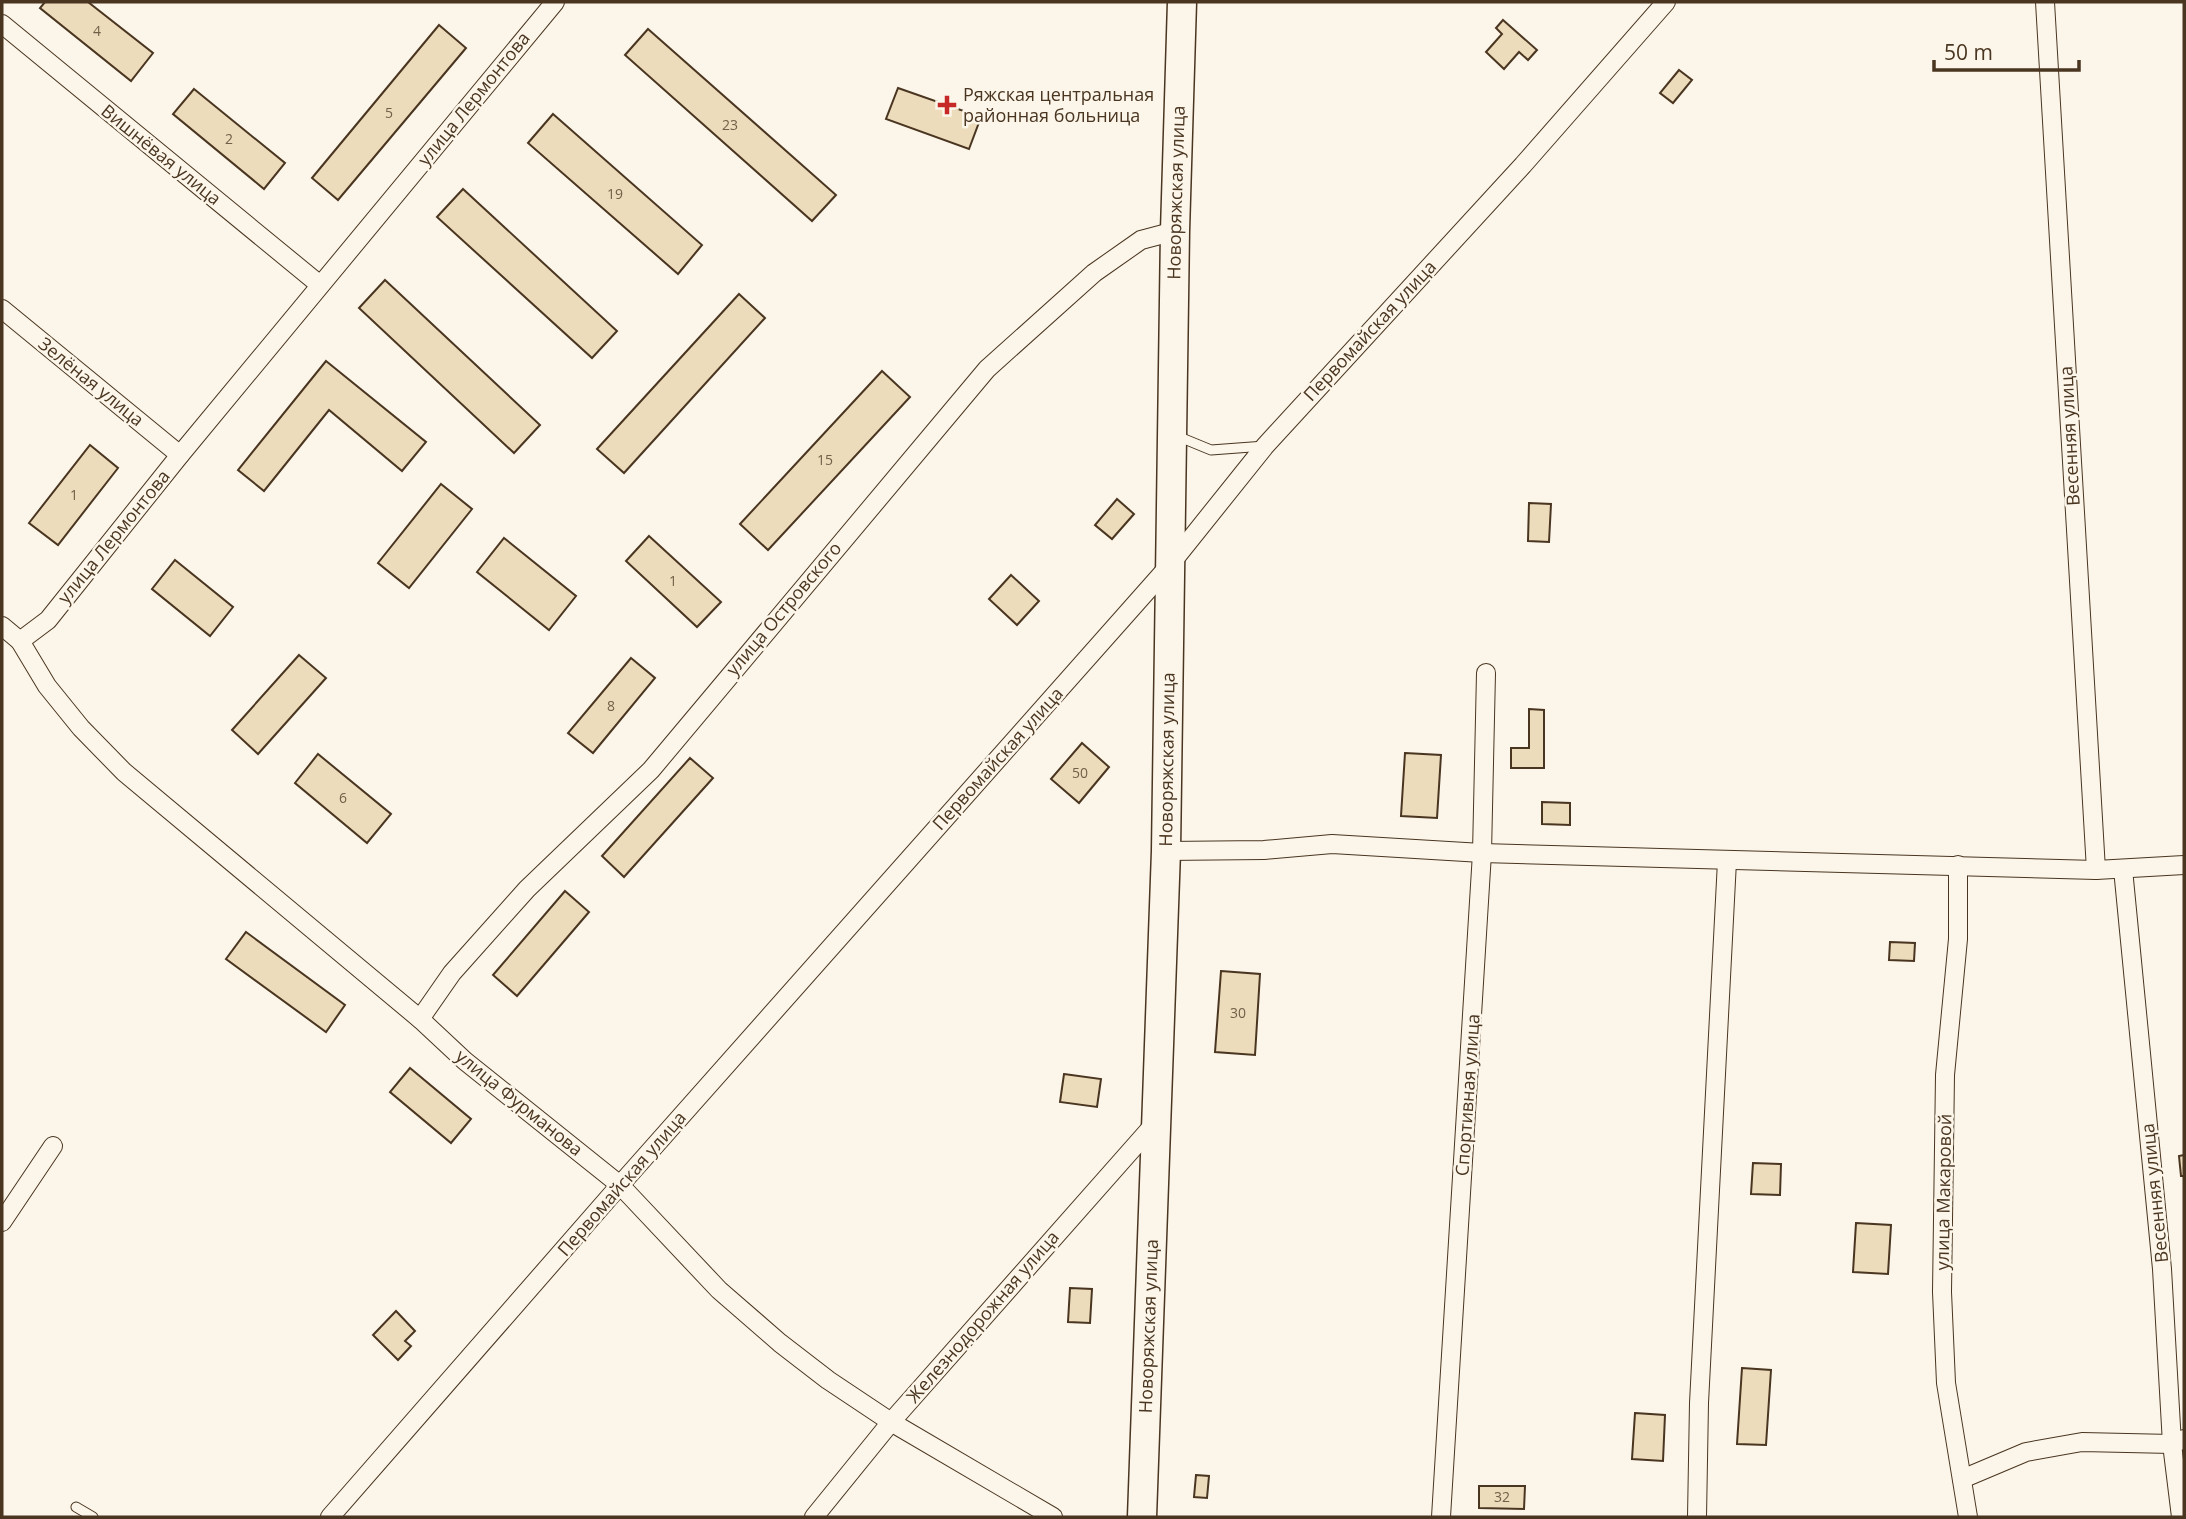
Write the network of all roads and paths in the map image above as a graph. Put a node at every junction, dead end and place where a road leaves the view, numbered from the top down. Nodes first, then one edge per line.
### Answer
1 (555, 2) edge
2 (1182, 2) edge
3 (1666, 2) edge
4 (2045, 2) edge
5 (2, 24) edge
6 (1175, 231) junction
7 (320, 285) junction
8 (2, 309) edge
9 (1172, 434) junction
10 (1265, 446) junction
11 (180, 455) junction
12 (1169, 566) junction
13 (2, 626) edge
14 (20, 641) junction
15 (2, 646) edge
16 (1486, 673) dead end
17 (1166, 851) junction
18 (1482, 853) junction
19 (1727, 861) junction
20 (1958, 865) junction
21 (2184, 865) edge
22 (2123, 869) junction
23 (2096, 870) junction
24 (420, 1019) junction
25 (1157, 1121) junction
26 (53, 1146) dead end
27 (620, 1185) junction
28 (2, 1222) edge
29 (891, 1422) junction
30 (2178, 1442) edge
31 (1962, 1479) junction
32 (76, 1507) dead end
33 (93, 1517) edge
34 (331, 1517) edge
35 (814, 1517) edge
36 (1053, 1517) edge
37 (1142, 1517) edge
38 (1441, 1517) edge
39 (1697, 1517) edge
40 (1968, 1517) edge
41 (2181, 1517) edge

1 - 7 street, улица Лермонтова
2 - 6 main road, Новоряжская улица
3 - 10 street, Первомайская улица
4 - 23 street, Весенняя улица
5 - 7 street, Вишнёвая улица
6 - 9 main road, Новоряжская улица
6 - 24 street, улица Островского
7 - 11 street, улица Лермонтова
8 - 11 street, Зелёная улица
9 - 10 lane
9 - 12 main road, Новоряжская улица
10 - 12 street, Первомайская улица
11 - 14 street, улица Лермонтова
12 - 17 main road, Новоряжская улица
12 - 27 street, Первомайская улица
13 - 14 street
14 - 15 street
14 - 24 street
16 - 18 street, Спортивная улица
17 - 18 street
17 - 25 main road, Новоряжская улица
18 - 19 street
18 - 38 street, Спортивная улица
19 - 20 street
19 - 39 street
20 - 23 street
20 - 31 street, улица Макаровой
21 - 22 street
22 - 23 street
22 - 30 street, Весенняя улица
24 - 27 street, улица Фурманова
25 - 29 street, Железнодорожная улица
25 - 37 main road, Новоряжская улица
26 - 28 street
27 - 29 street, улица Фурманова
27 - 34 street, Первомайская улица
29 - 35 street, Железнодорожная улица
29 - 36 street, улица Фурманова
30 - 31 street
30 - 41 street, Весенняя улица
31 - 40 street, улица Макаровой
32 - 33 lane

